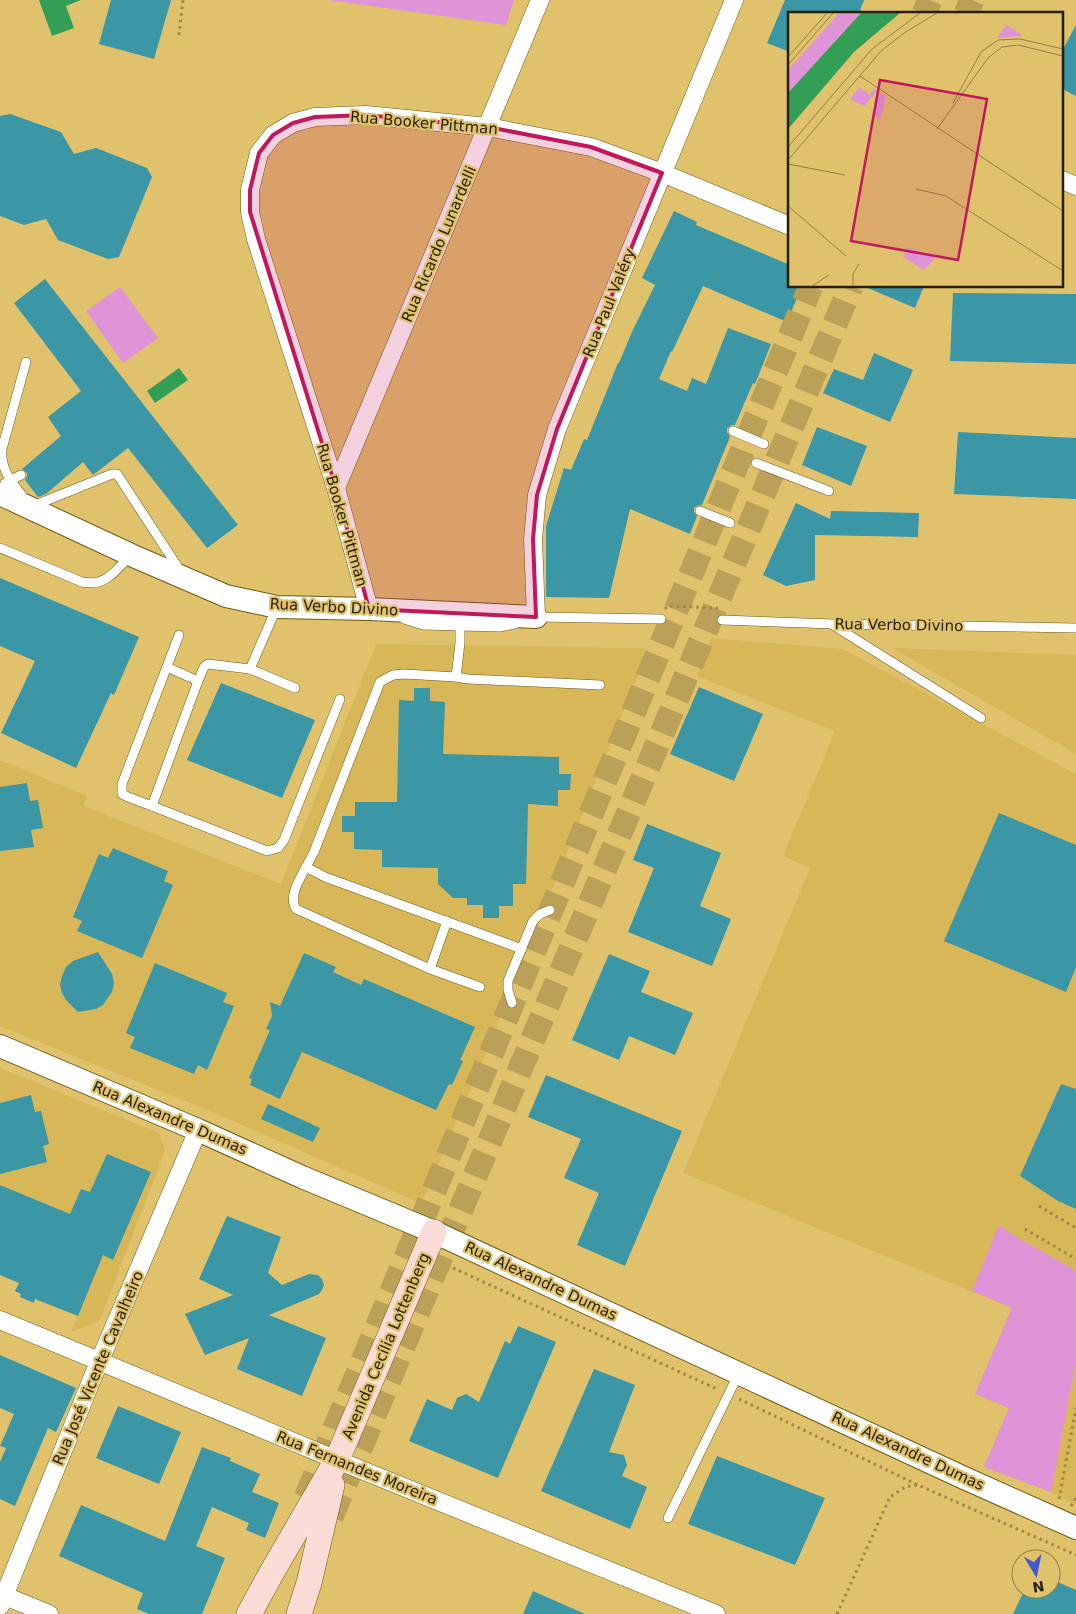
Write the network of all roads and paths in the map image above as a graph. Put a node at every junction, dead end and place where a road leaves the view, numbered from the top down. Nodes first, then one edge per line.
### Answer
1 (183, 0) edge
2 (540, 0) edge
3 (734, 0) edge
4 (178, 35) dead end
5 (488, 127) junction
6 (662, 173) junction
7 (1064, 181) edge
8 (1076, 186) edge
9 (788, 225) edge
10 (26, 362) dead end
11 (733, 431) dead end
12 (764, 444) dead end
13 (756, 463) dead end
14 (21, 475) dead end
15 (336, 488) junction
16 (829, 491) dead end
17 (4, 492) edge
18 (30, 507) junction
19 (700, 511) dead end
20 (730, 523) dead end
21 (0, 548) edge
22 (132, 555) junction
23 (185, 578) junction
24 (277, 607) junction
25 (377, 610) junction
26 (536, 616) junction
27 (657, 619) joint
28 (722, 620) dead end
29 (739, 621) junction
30 (833, 624) junction
31 (460, 626) junction
32 (1076, 628) edge
33 (179, 636) dead end
34 (167, 667) junction
35 (250, 669) junction
36 (456, 677) junction
37 (198, 681) junction
38 (600, 686) dead end
39 (295, 688) dead end
40 (340, 699) dead end
41 (981, 718) dead end
42 (152, 806) junction
43 (306, 867) junction
44 (550, 910) dead end
45 (448, 921) junction
46 (522, 949) junction
47 (430, 968) junction
48 (480, 988) dead end
49 (512, 1003) dead end
50 (0, 1046) edge
51 (198, 1130) junction
52 (1039, 1206) dead end
53 (1025, 1228) dead end
54 (1076, 1228) edge
55 (434, 1232) junction
56 (1076, 1259) edge
57 (453, 1268) dead end
58 (0, 1320) edge
59 (100, 1361) junction
60 (739, 1373) junction
61 (729, 1394) junction
62 (1076, 1409) edge
63 (1070, 1443) junction
64 (1076, 1444) edge
65 (337, 1460) junction
66 (918, 1485) junction
67 (1060, 1496) dead end
68 (668, 1518) dead end
69 (1076, 1528) edge
70 (1076, 1555) edge
71 (1, 1599) edge
72 (697, 1610) edge
73 (49, 1614) edge
74 (249, 1614) edge
75 (299, 1614) edge
76 (716, 1614) edge
77 (838, 1614) edge

1 - 4 path
2 - 5 street, Rua Ricardo Lunardelli
3 - 6 street, Rua Paul Valéry
5 - 6 street, Rua Booker Pittman
5 - 15 street, Rua Ricardo Lunardelli
5 - 15 street, Rua Booker Pittman
6 - 9 street, Rua Booker Pittman
6 - 26 street, Rua Paul Valéry
7 - 8 street
10 - 17 lane
11 - 12 lane
13 - 16 lane
14 - 17 lane
15 - 25 street, Rua Booker Pittman
17 - 18 street, Rua Verbo Divino
18 - 22 street, Rua Verbo Divino
18 - 23 lane
19 - 20 lane
21 - 22 lane
22 - 23 street, Rua Verbo Divino
23 - 24 street, Rua Verbo Divino
24 - 25 street, Rua Verbo Divino
24 - 35 lane
25 - 26 street, Rua Verbo Divino
25 - 31 lane
26 - 27 lane, Rua Verbo Divino
26 - 31 lane
27 - 29 path
28 - 29 lane, Rua Verbo Divino
29 - 30 lane, Rua Verbo Divino
30 - 32 lane, Rua Verbo Divino
30 - 41 lane
31 - 36 lane
33 - 34 lane
34 - 37 lane
34 - 42 lane
35 - 37 lane
35 - 39 lane
36 - 38 lane
36 - 43 lane
37 - 42 lane
40 - 42 lane
43 - 45 lane
43 - 47 lane
44 - 46 lane
45 - 46 lane
45 - 47 lane
46 - 49 lane
47 - 48 lane
50 - 51 street, Rua Alexandre Dumas
51 - 55 street, Rua Alexandre Dumas
51 - 59 street, Rua José Vicente Cavalheiro
52 - 54 path
53 - 56 path
55 - 60 street, Rua Alexandre Dumas
55 - 65 main road, Avenida Cecília Lottenberg
57 - 61 path
58 - 59 street, Rua Fernandes Moreira
59 - 65 street, Rua Fernandes Moreira
59 - 71 street, Rua José Vicente Cavalheiro
60 - 61 lane
60 - 69 street, Rua Alexandre Dumas
61 - 66 path
61 - 68 lane
62 - 63 path
63 - 64 path
63 - 67 path
65 - 72 street, Rua Fernandes Moreira
65 - 74 main road, Avenida Cecília Lottenberg
65 - 75 main road, Avenida Cecília Lottenberg
66 - 70 path
66 - 77 path
71 - 73 street
72 - 76 street, Rua Fernandes Moreira

